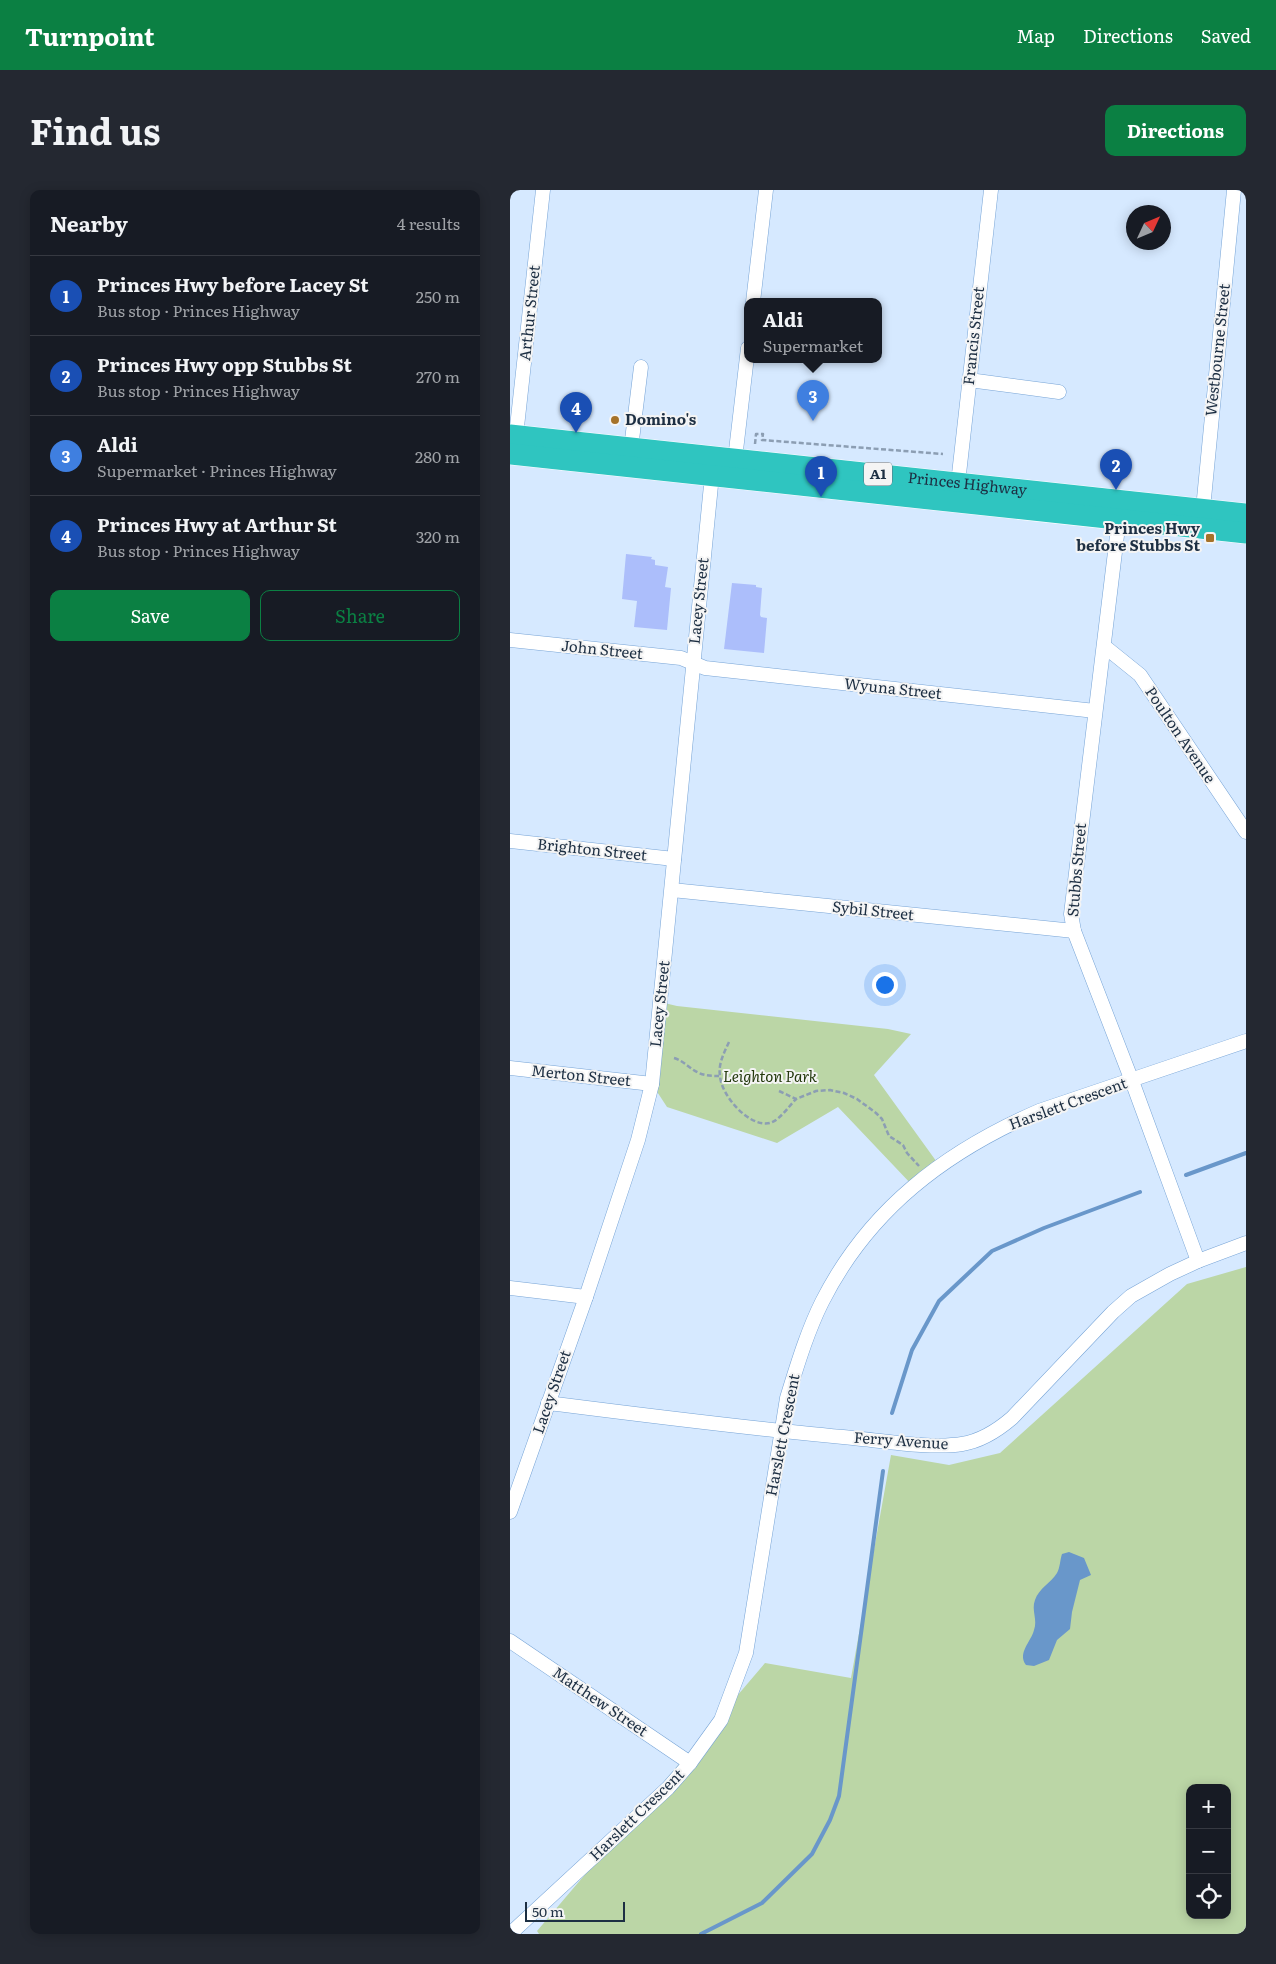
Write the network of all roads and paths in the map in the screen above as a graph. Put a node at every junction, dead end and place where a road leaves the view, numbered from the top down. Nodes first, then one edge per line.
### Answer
1 (543, 190) edge
2 (766, 190) edge
3 (991, 190) edge
4 (1234, 190) edge
5 (753, 298) edge
6 (746, 363) edge
7 (641, 367) dead end
8 (969, 380) junction
9 (1059, 392) dead end
10 (512, 441) edge
11 (631, 448) junction
12 (755, 448) dead end
13 (943, 454) dead end
14 (735, 459) junction
15 (712, 475) junction
16 (958, 483) junction
17 (1203, 509) junction
18 (1246, 514) edge
19 (1119, 519) junction
20 (1246, 533) edge
21 (510, 640) edge
22 (1104, 646) junction
23 (693, 664) junction
24 (1095, 711) junction
25 (1246, 832) edge
26 (510, 841) edge
27 (674, 859) junction
28 (672, 890) junction
29 (1074, 932) junction
30 (1246, 1041) edge
31 (729, 1042) dead end
32 (674, 1058) dead end
33 (510, 1068) edge
34 (720, 1076) junction
35 (1132, 1081) junction
36 (652, 1084) junction
37 (779, 1091) dead end
38 (796, 1099) junction
39 (926, 1175) junction
40 (1246, 1243) edge
41 (1198, 1261) junction
42 (510, 1288) edge
43 (586, 1297) junction
44 (548, 1403) junction
45 (781, 1432) junction
46 (510, 1512) edge
47 (510, 1641) edge
48 (690, 1763) junction
49 (510, 1934) edge

1 - 10 street, Arthur Street
2 - 5 street
3 - 8 street, Francis Street
4 - 17 street, Westbourne Street
6 - 14 street
7 - 11 street
8 - 9 street
8 - 16 street, Francis Street
10 - 11 highway, Princes Highway / A1
10 - 15 highway, Princes Highway / A1
11 - 14 highway, Princes Highway / A1
12 - 13 path
14 - 16 highway, Princes Highway / A1
15 - 19 highway, Princes Highway / A1
15 - 23 street, Lacey Street
16 - 17 highway, Princes Highway / A1
17 - 18 highway, Princes Highway / A1
19 - 20 highway, Princes Highway / A1
19 - 22 street, Stubbs Street
21 - 23 street, John Street
22 - 24 street, Stubbs Street
22 - 25 street, Poulton Avenue
23 - 24 street, Wyuna Street
23 - 27 street, Lacey Street
24 - 29 street, Stubbs Street
26 - 27 street, Brighton Street
27 - 28 street, Lacey Street
28 - 29 street, Sybil Street
28 - 36 street, Lacey Street
29 - 35 street, Stubbs Street
30 - 35 street, Harslett Crescent
31 - 34 path
32 - 34 path
33 - 36 street, Merton Street
34 - 38 path
35 - 39 street, Harslett Crescent
35 - 41 street, Stubbs Street
36 - 43 street, Lacey Street
37 - 38 path
38 - 39 path
39 - 45 street, Harslett Crescent
40 - 41 street, Ferry Avenue
41 - 45 street, Ferry Avenue
42 - 43 street
43 - 44 street, Lacey Street
44 - 45 street, Ferry Avenue
44 - 46 street, Lacey Street
45 - 48 street, Harslett Crescent
47 - 48 street, Matthew Street
48 - 49 street, Harslett Crescent

